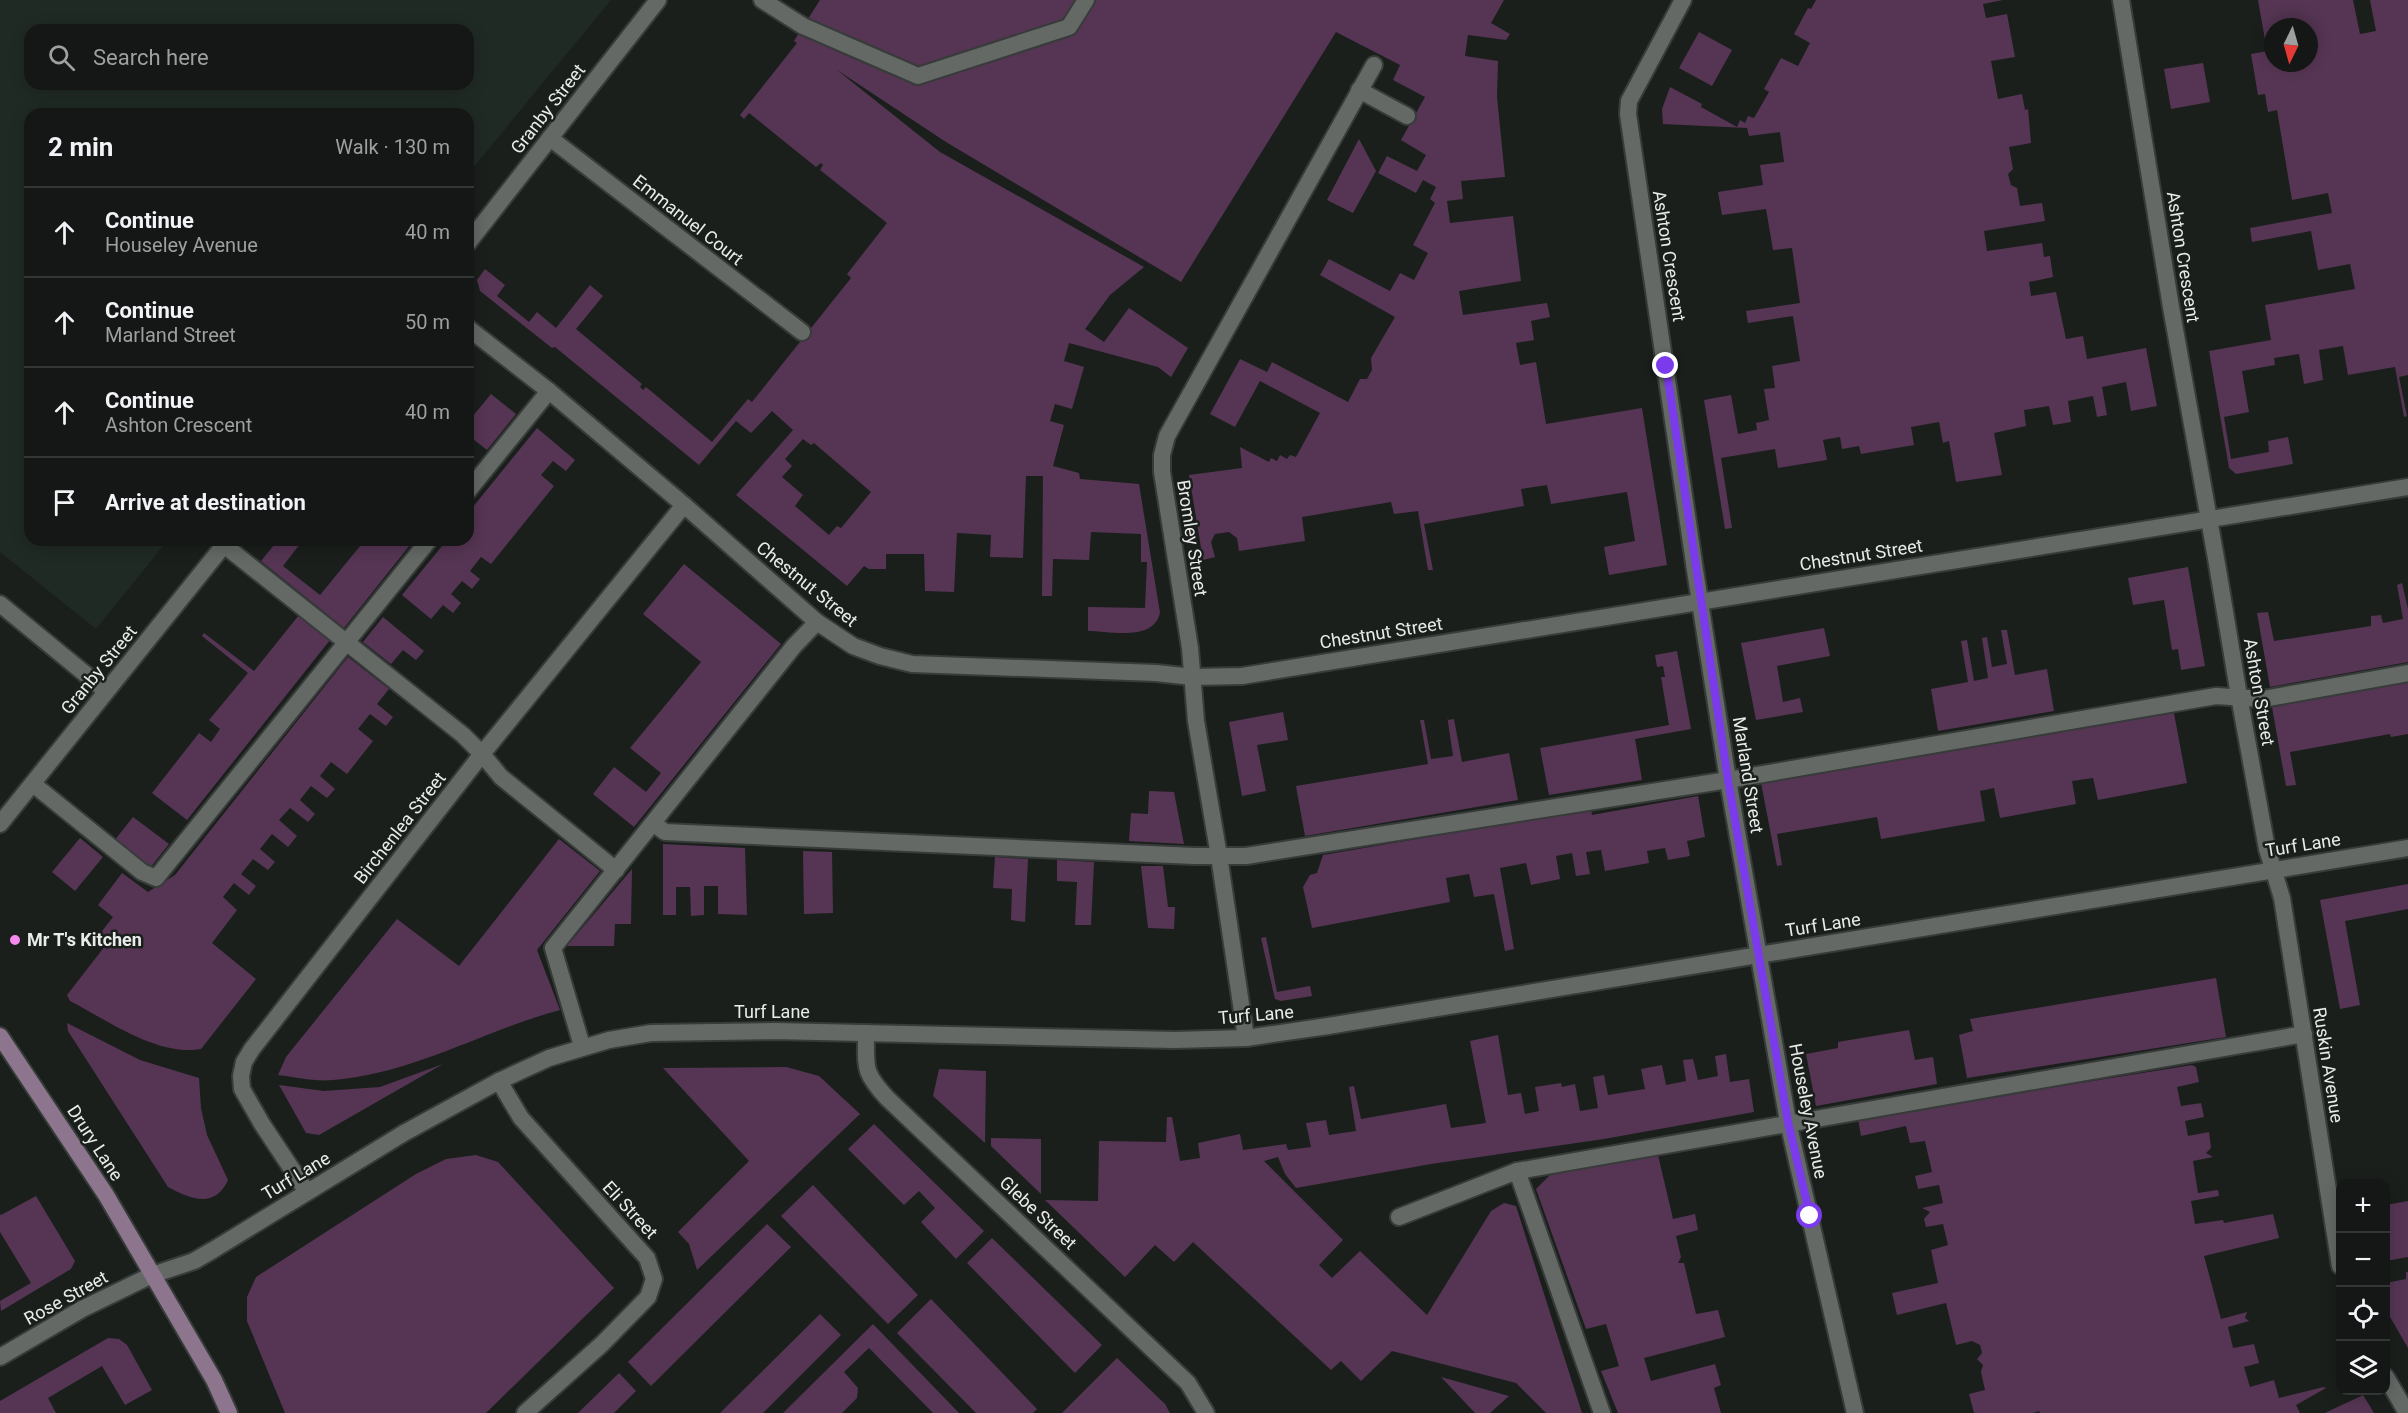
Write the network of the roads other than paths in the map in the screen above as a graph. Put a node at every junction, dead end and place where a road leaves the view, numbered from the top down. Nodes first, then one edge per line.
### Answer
1 (658, 0) edge
2 (762, 0) edge
3 (1086, 0) edge
4 (1683, 0) edge
5 (2121, 0) edge
6 (1374, 64) dead end
7 (1359, 90) junction
8 (1407, 116) dead end
9 (550, 138) junction
10 (474, 235) edge
11 (802, 332) dead end
12 (474, 333) edge
13 (549, 391) junction
14 (474, 484) edge
15 (2408, 487) edge
16 (684, 505) junction
17 (2208, 519) junction
18 (223, 546) edge
19 (231, 546) edge
20 (424, 546) edge
21 (1701, 600) junction
22 (0, 604) edge
23 (817, 622) junction
24 (346, 642) junction
25 (2408, 673) edge
26 (1193, 677) junction
27 (106, 691) junction
28 (2239, 696) junction
29 (482, 754) junction
30 (1728, 780) junction
31 (33, 784) junction
32 (2, 818) edge
33 (654, 824) junction
34 (2408, 848) edge
35 (1219, 856) junction
36 (616, 870) junction
37 (2274, 870) junction
38 (1761, 955) junction
39 (866, 1033) junction
40 (2304, 1034) junction
41 (0, 1036) edge
42 (1246, 1038) junction
43 (582, 1047) junction
44 (499, 1081) junction
45 (1788, 1122) junction
46 (1517, 1171) junction
47 (307, 1192) junction
48 (1399, 1217) dead end
49 (2336, 1240) edge
50 (152, 1275) junction
51 (0, 1357) edge
52 (2390, 1385) edge
53 (230, 1413) edge
54 (525, 1413) edge
55 (1206, 1413) edge
56 (1602, 1413) edge
57 (1856, 1413) edge
58 (2407, 1413) edge

1 - 9 street, Granby Street
2 - 3 street
4 - 21 street, Ashton Crescent
5 - 17 street, Ashton Crescent
6 - 7 street, Bromley Street
7 - 8 street
7 - 26 street, Bromley Street
9 - 10 street, Granby Street
9 - 11 street, Emmanuel Court
12 - 13 street, Chestnut Street
13 - 14 street
13 - 16 street, Chestnut Street
15 - 17 street, Chestnut Street
16 - 23 street, Chestnut Street
16 - 29 street, Birchenlea Street
17 - 21 street, Chestnut Street
17 - 28 street, Ashton Street
18 - 27 street, Granby Street
19 - 24 street
20 - 24 street
21 - 26 street, Chestnut Street
21 - 30 street, Marland Street
22 - 27 street
23 - 26 street, Chestnut Street
23 - 33 street
24 - 29 street
24 - 31 street
25 - 28 street
26 - 35 street, Bromley Street
27 - 31 street, Granby Street
28 - 30 street
28 - 37 street, Ashton Street
29 - 36 street
29 - 47 street, Birchenlea Street
30 - 35 street
30 - 38 street, Marland Street
31 - 32 street, Granby Street
33 - 35 street
33 - 36 street
34 - 37 street, Turf Lane
35 - 42 street, Bromley Street
36 - 43 street
37 - 38 street, Turf Lane
37 - 40 street, Ruskin Avenue
38 - 42 street, Turf Lane
38 - 45 street, Houseley Avenue
39 - 42 street, Turf Lane
39 - 43 street, Turf Lane
39 - 55 street, Glebe Street
40 - 45 street
40 - 49 street, Ruskin Avenue
41 - 50 main road, Drury Lane
43 - 44 street, Turf Lane
44 - 47 street, Turf Lane
44 - 54 street, Eli Street
45 - 46 street
45 - 57 street, Houseley Avenue
46 - 48 street
46 - 56 street
47 - 50 street, Turf Lane
50 - 51 street, Rose Street
50 - 53 main road, Drury Lane
52 - 58 street

